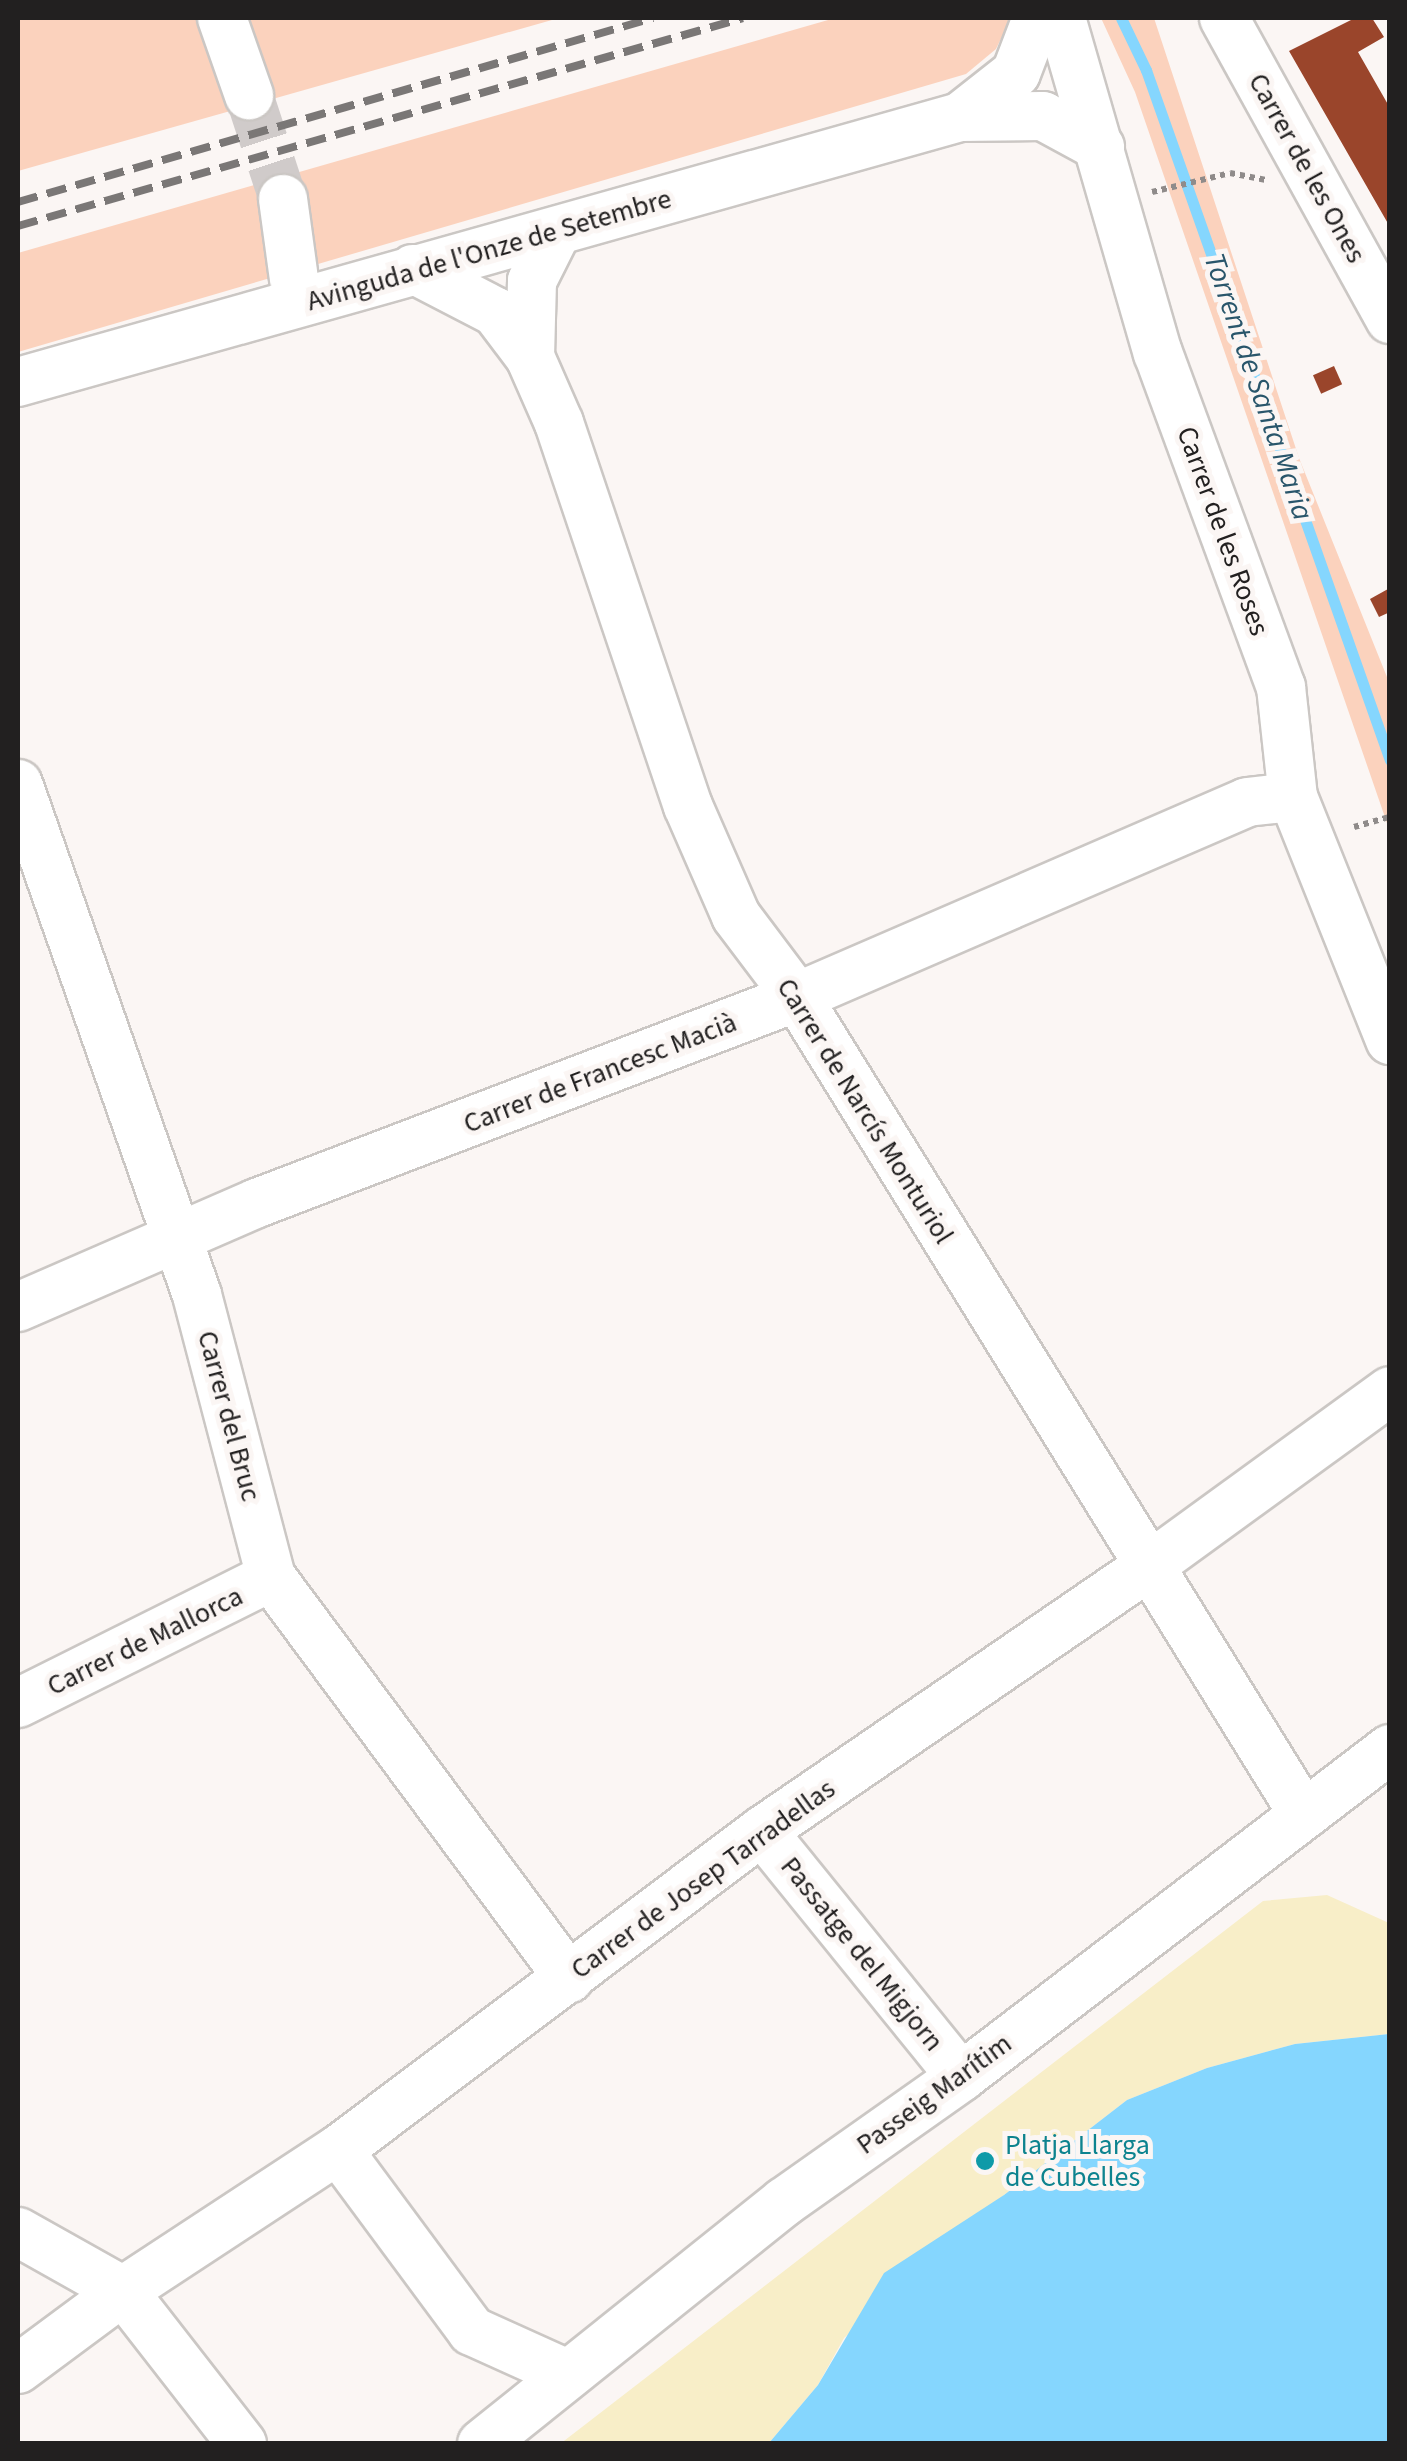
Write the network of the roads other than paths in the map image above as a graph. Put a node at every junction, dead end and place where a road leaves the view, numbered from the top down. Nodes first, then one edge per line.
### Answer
1 (222, 18) edge
2 (1038, 18) edge
3 (1061, 18) edge
4 (1224, 18) edge
5 (249, 95) tunnel mouth
6 (960, 117) junction
7 (1100, 147) junction
8 (283, 198) tunnel mouth
9 (556, 231) junction
10 (414, 269) junction
11 (294, 280) dead end
12 (1390, 319) edge
13 (530, 357) junction
14 (18, 382) edge
15 (18, 784) edge
16 (1293, 797) junction
17 (797, 997) junction
18 (1390, 1040) edge
19 (177, 1235) junction
20 (18, 1307) edge
21 (1390, 1391) edge
22 (1148, 1567) junction
23 (271, 1577) junction
24 (18, 1703) edge
25 (1390, 1749) edge
26 (1304, 1815) junction
27 (762, 1831) junction
28 (569, 1978) junction
29 (961, 2077) junction
30 (338, 2150) junction
31 (18, 2232) edge
32 (123, 2291) junction
33 (18, 2369) edge
34 (565, 2373) junction
35 (242, 2444) edge
36 (482, 2444) edge

1 - 5 street
2 - 6 street, Avinguda de l'Onze de Setembre
3 - 7 street, Carrer de les Roses
4 - 12 street, Carrer de les Ones
6 - 7 street, Avinguda de l'Onze de Setembre
6 - 9 street, Avinguda de l'Onze de Setembre
7 - 16 street, Carrer de les Roses
8 - 11 street
9 - 10 street, Avinguda de l'Onze de Setembre
9 - 13 street, Carrer de Narcís Monturiol
10 - 13 street, Carrer de Narcís Monturiol
10 - 14 street, Avinguda de l'Onze de Setembre
13 - 17 street, Carrer de Narcís Monturiol
15 - 19 street, Carrer del Bruc
16 - 17 street, Carrer de Francesc Macià
16 - 18 street, Carrer de les Roses
17 - 19 street, Carrer de Francesc Macià
17 - 22 street, Carrer de Narcís Monturiol
19 - 20 street, Carrer de Francesc Macià
19 - 23 street, Carrer del Bruc
21 - 22 street, Carrer de Josep Tarradellas
22 - 26 street, Carrer de Narcís Monturiol
22 - 27 street, Carrer de Josep Tarradellas
23 - 24 street, Carrer de Mallorca
23 - 28 street, Carrer del Bruc
25 - 26 street, Passeig Marítim
26 - 29 street, Passeig Marítim
27 - 28 street, Carrer de Josep Tarradellas
27 - 29 street, Passatge del Migjorn
28 - 30 street, Carrer de Josep Tarradellas
29 - 34 street, Passeig Marítim
30 - 32 street, Carrer de Josep Tarradellas
30 - 34 street
31 - 32 street
32 - 33 street, Carrer de Josep Tarradellas
32 - 35 street
34 - 36 street, Passeig Marítim

